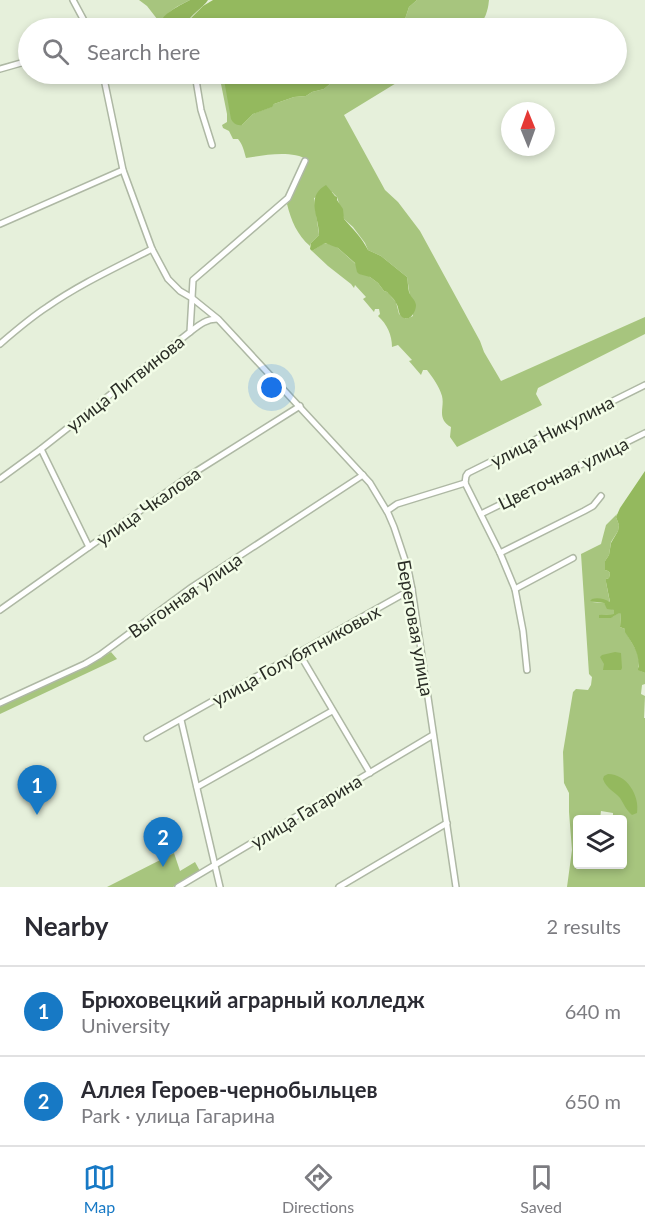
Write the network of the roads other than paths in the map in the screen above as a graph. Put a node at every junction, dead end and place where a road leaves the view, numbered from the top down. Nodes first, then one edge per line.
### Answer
1 (73, 0) edge
2 (83, 18) edge
3 (18, 64) edge
4 (0, 69) edge
5 (105, 84) edge
6 (197, 84) edge
7 (212, 145) dead end
8 (304, 161) dead end
9 (123, 171) junction
10 (0, 224) edge
11 (152, 249) junction
12 (192, 298) junction
13 (218, 319) junction
14 (190, 332) junction
15 (0, 344) edge
16 (645, 385) edge
17 (300, 406) junction
18 (645, 433) edge
19 (41, 449) junction
20 (363, 475) junction
21 (0, 479) edge
22 (465, 483) junction
23 (601, 496) dead end
24 (387, 511) junction
25 (481, 514) junction
26 (89, 547) junction
27 (500, 553) junction
28 (573, 558) dead end
29 (412, 589) junction
30 (515, 589) junction
31 (0, 610) edge
32 (299, 653) junction
33 (527, 670) dead end
34 (0, 703) edge
35 (332, 711) junction
36 (181, 720) junction
37 (433, 735) junction
38 (147, 738) dead end
39 (370, 772) junction
40 (197, 787) junction
41 (447, 823) junction
42 (215, 865) junction
43 (178, 887) edge
44 (220, 887) edge
45 (339, 887) edge
46 (456, 887) edge

1 - 2 street
3 - 4 street
5 - 9 street, Береговая улица
6 - 7 street
8 - 12 street, улица Литвинова
9 - 10 street
9 - 11 street, Береговая улица
11 - 12 street, Береговая улица
11 - 15 street
12 - 13 street, Береговая улица
12 - 14 street, улица Литвинова
13 - 14 street
13 - 17 street, Береговая улица
14 - 19 street, улица Литвинова
16 - 22 street, улица Никулина
17 - 20 street, Береговая улица
17 - 26 street, улица Чкалова
18 - 25 street, Цветочная улица
19 - 21 street, улица Литвинова
19 - 26 street
20 - 24 street, Береговая улица
20 - 34 street, Выгонная улица
22 - 24 street
22 - 25 street
23 - 27 street
24 - 29 street, Береговая улица
25 - 27 street
26 - 31 street, улица Чкалова
27 - 30 street
28 - 30 street
29 - 32 street, улица Голубятниковых
29 - 37 street, Береговая улица
30 - 33 street
32 - 35 street
32 - 36 street, улица Голубятниковых
35 - 39 street
35 - 40 street
36 - 38 street, улица Голубятниковых
36 - 40 street
37 - 39 street, улица Гагарина
37 - 41 street, Береговая улица
39 - 42 street, улица Гагарина
40 - 42 street
41 - 45 street
41 - 46 street, Береговая улица
42 - 43 street, улица Гагарина
42 - 44 street

